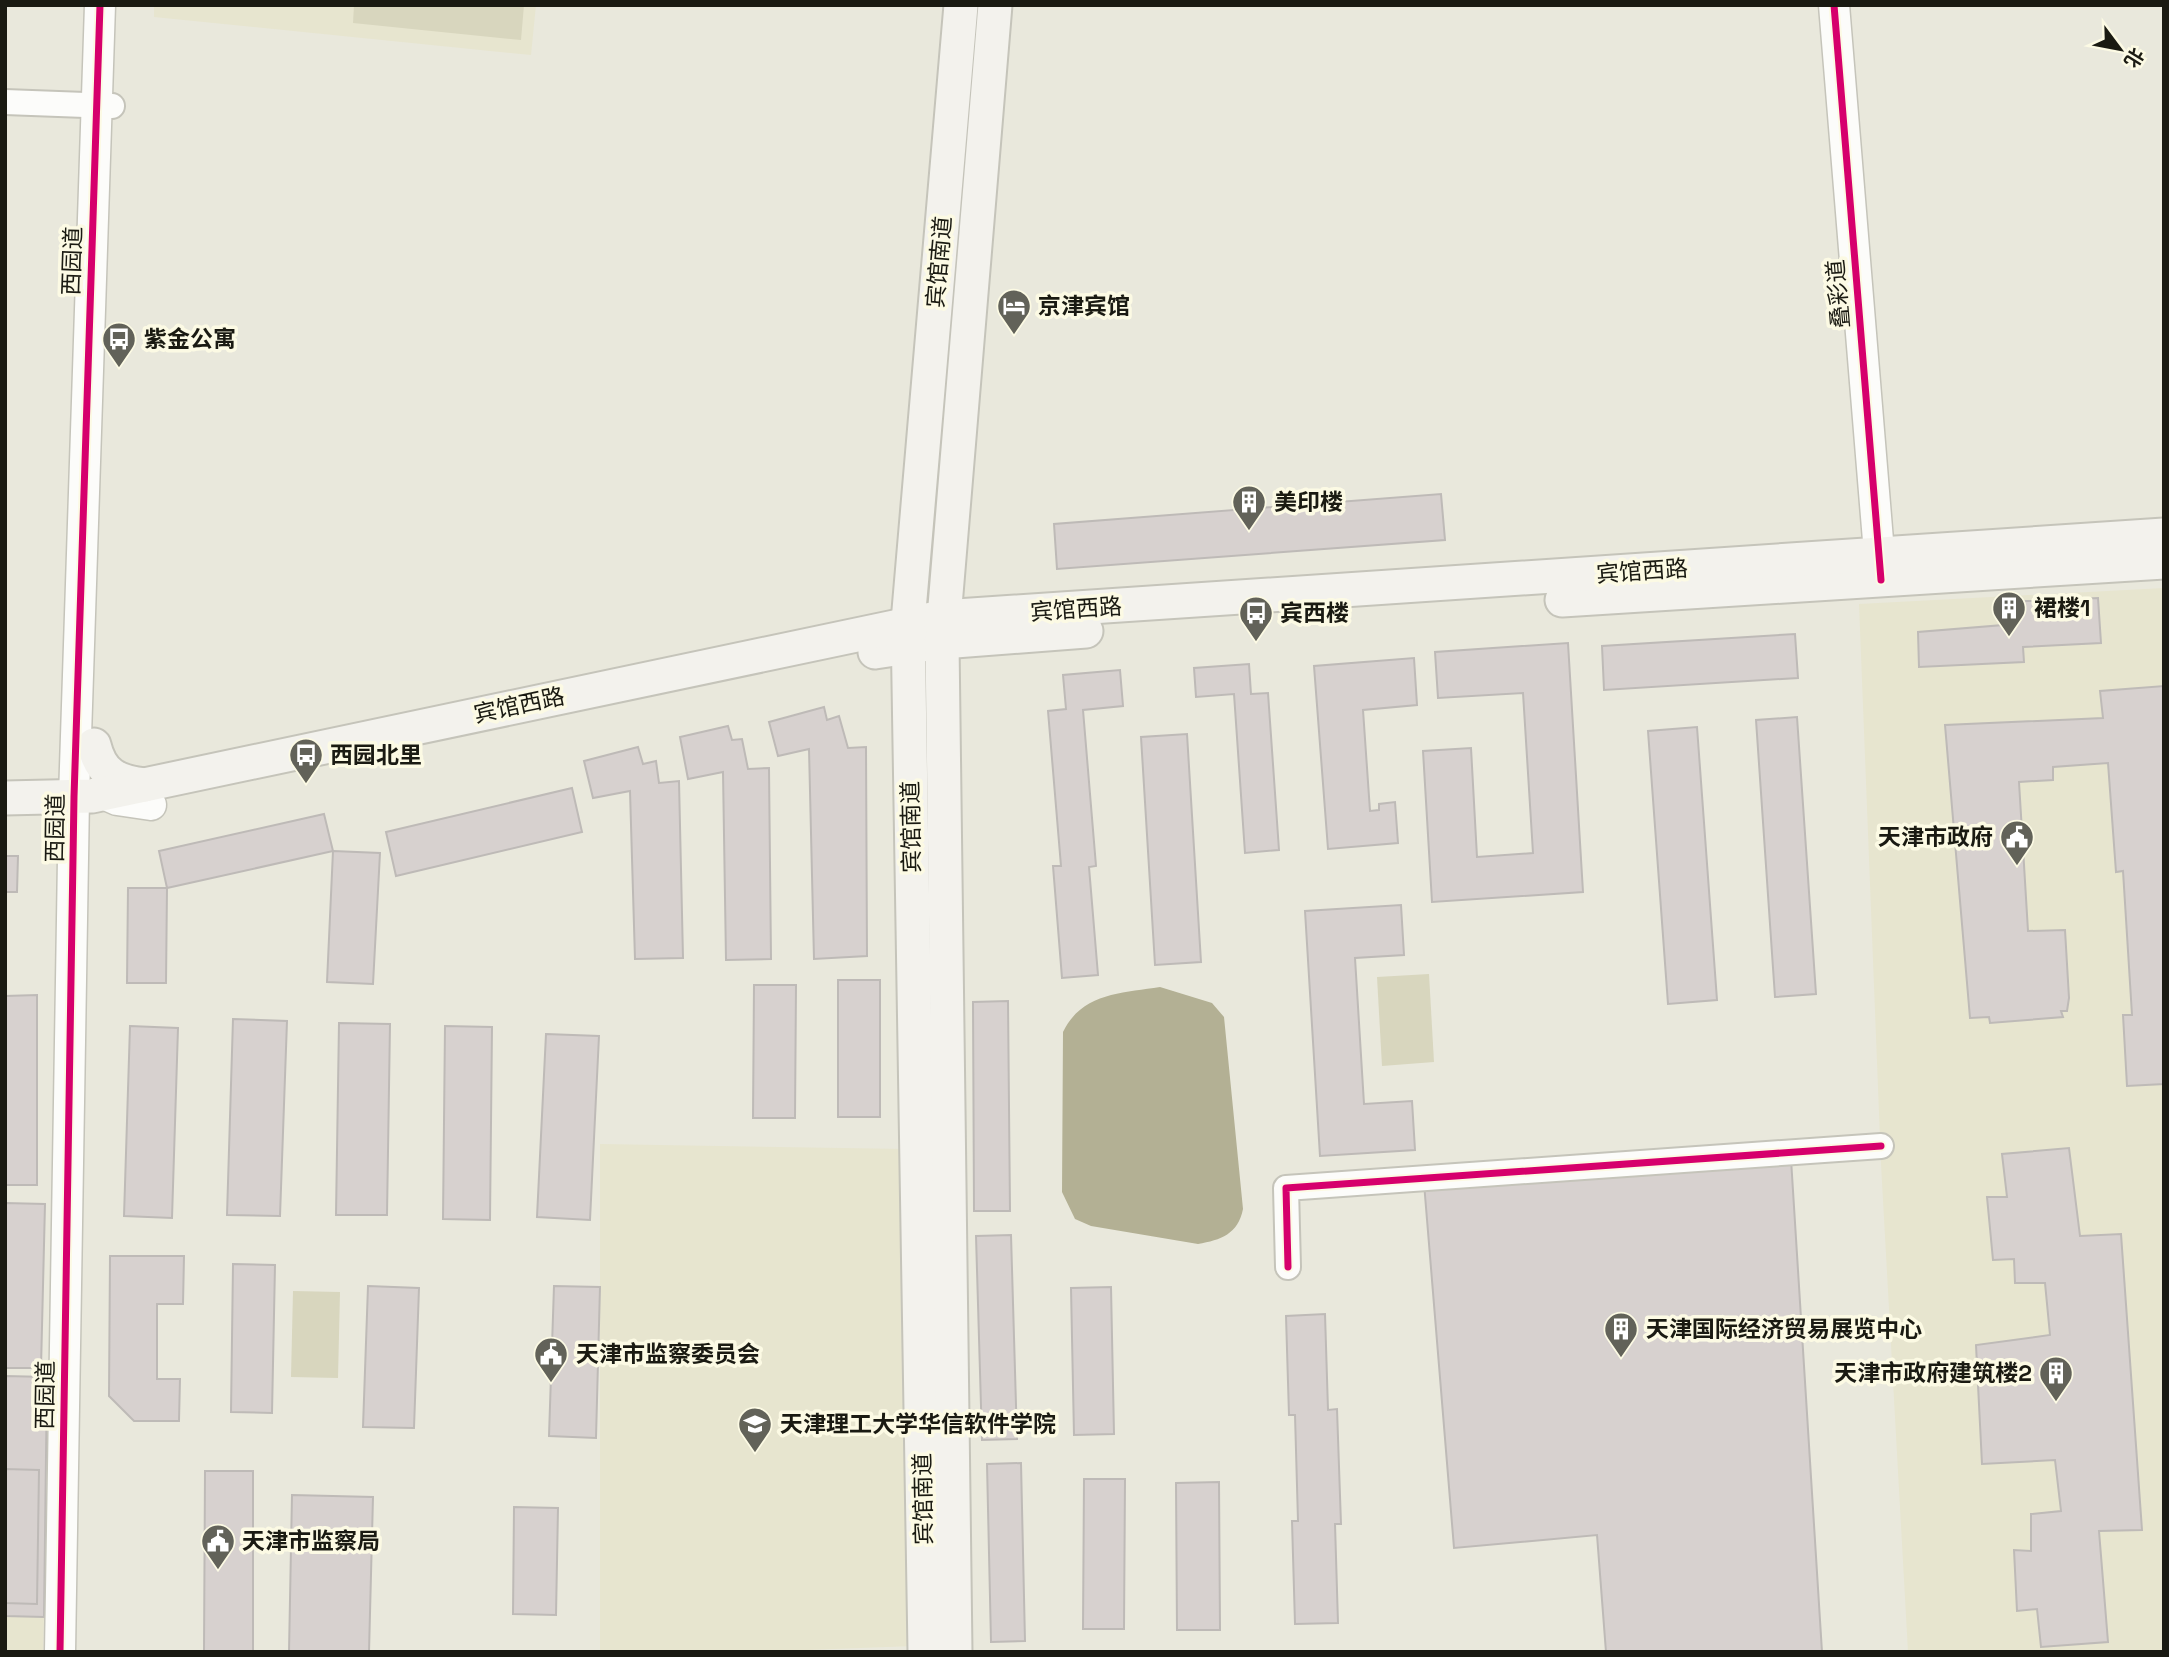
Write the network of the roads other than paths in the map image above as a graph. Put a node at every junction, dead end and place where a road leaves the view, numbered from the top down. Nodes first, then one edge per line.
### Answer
1 (100, 5) edge
2 (116, 5) edge
3 (961, 5) edge
4 (995, 5) edge
5 (1834, 5) edge
6 (5, 102) edge
7 (104, 106) junction
8 (2164, 536) edge
9 (2164, 562) edge
10 (1880, 567) junction
11 (942, 630) junction
12 (908, 634) junction
13 (85, 744) junction
14 (148, 795) junction
15 (5, 798) edge
16 (88, 802) junction
17 (5, 820) edge
18 (1881, 1146) dead end
19 (1288, 1267) dead end
20 (60, 1652) edge
21 (77, 1652) edge
22 (925, 1652) edge
23 (955, 1652) edge

1 - 7 street, 西园道
2 - 7 street, 西园道
3 - 12 main road, 宾馆南道
4 - 11 main road, 宾馆南道
5 - 10 street, 叠彩道
6 - 7 street
7 - 13 street, 西园道
8 - 10 main road, 宾馆西路
9 - 10 main road, 宾馆西路
10 - 11 main road, 宾馆西路
11 - 12 main road, 宾馆西路
11 - 23 main road, 宾馆南道
12 - 14 main road, 宾馆西路
12 - 22 main road, 宾馆南道
13 - 14 main road
13 - 16 street, 西园道
14 - 16 main road, 宾馆西路
15 - 16 main road, 宾馆西路
16 - 17 main road, 宾馆西路
16 - 20 street, 西园道
16 - 21 street, 西园道
18 - 19 street

